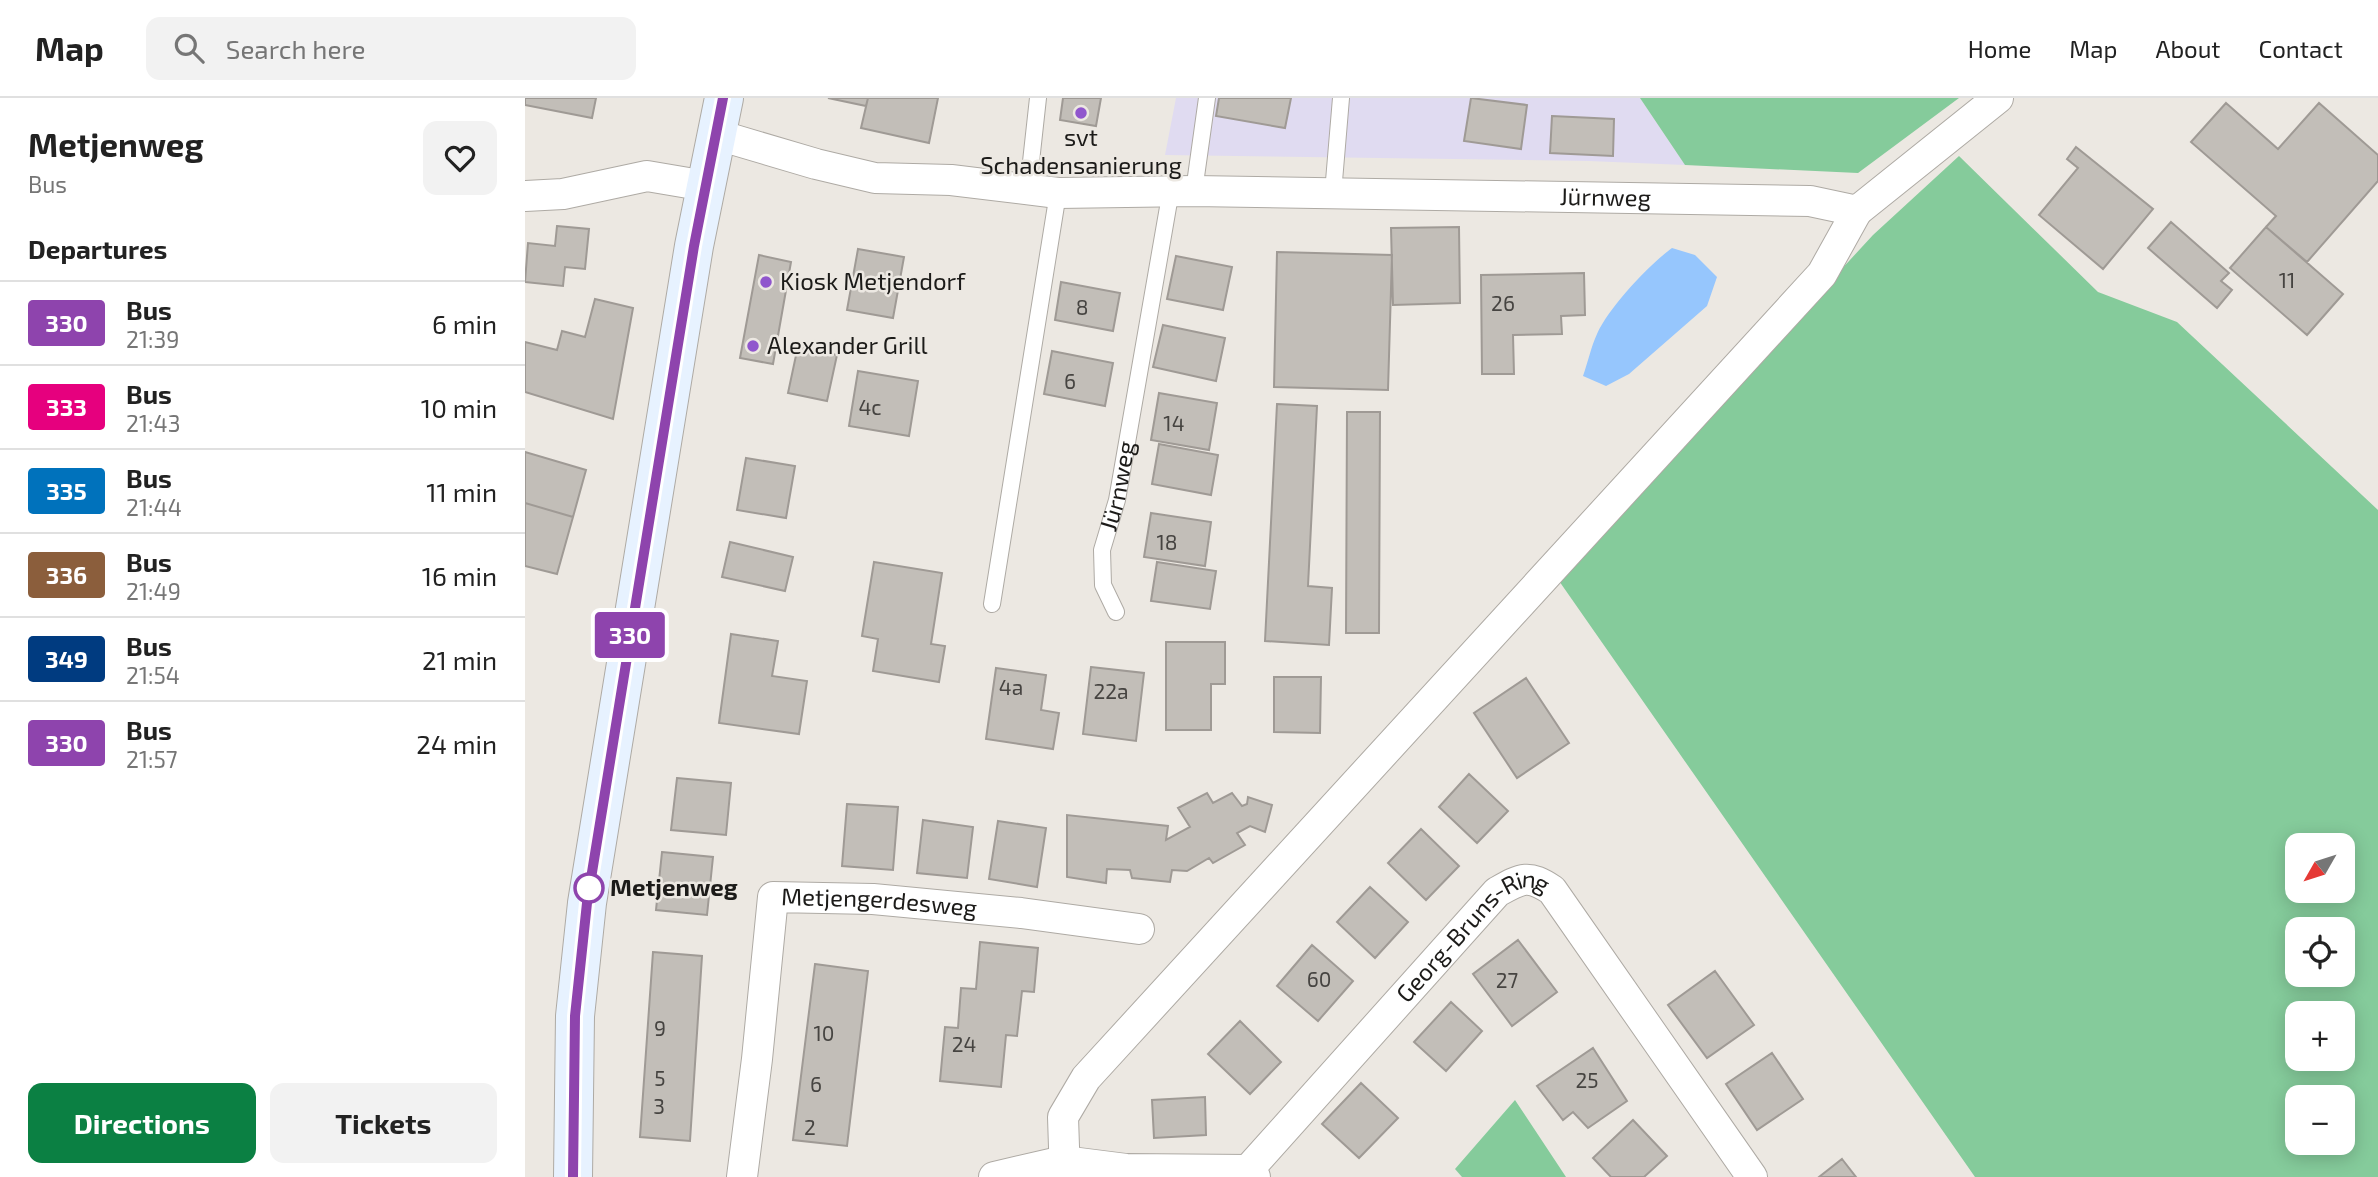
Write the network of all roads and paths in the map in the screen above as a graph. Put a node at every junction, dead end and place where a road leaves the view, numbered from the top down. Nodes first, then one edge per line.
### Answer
1 (1038, 98) edge
2 (1207, 98) edge
3 (1341, 98) edge
4 (1999, 98) edge
5 (720, 116) edge
6 (706, 186) junction
7 (1028, 189) junction
8 (1183, 190) junction
9 (1058, 193) junction
10 (1333, 193) junction
11 (525, 196) edge
12 (1857, 211) junction
13 (992, 604) dead end
14 (1117, 612) dead end
15 (1139, 929) dead end
16 (1064, 1169) edge
17 (1252, 1173) edge
18 (573, 1177) edge
19 (742, 1177) edge
20 (993, 1177) edge
21 (1752, 1177) edge

1 - 7 lane
2 - 8 lane
3 - 10 lane
4 - 12 street
5 - 6 main road
5 - 7 street, Jürnweg
6 - 11 street
6 - 18 main road
7 - 9 street, Jürnweg
8 - 9 street, Jürnweg
8 - 10 street, Jürnweg
8 - 14 lane, Jürnweg
9 - 13 lane
10 - 12 street, Jürnweg
12 - 16 street
15 - 19 street, Metjengerdesweg
16 - 17 street, Georg-Bruns-Ring
16 - 20 street
17 - 21 street, Georg-Bruns-Ring

